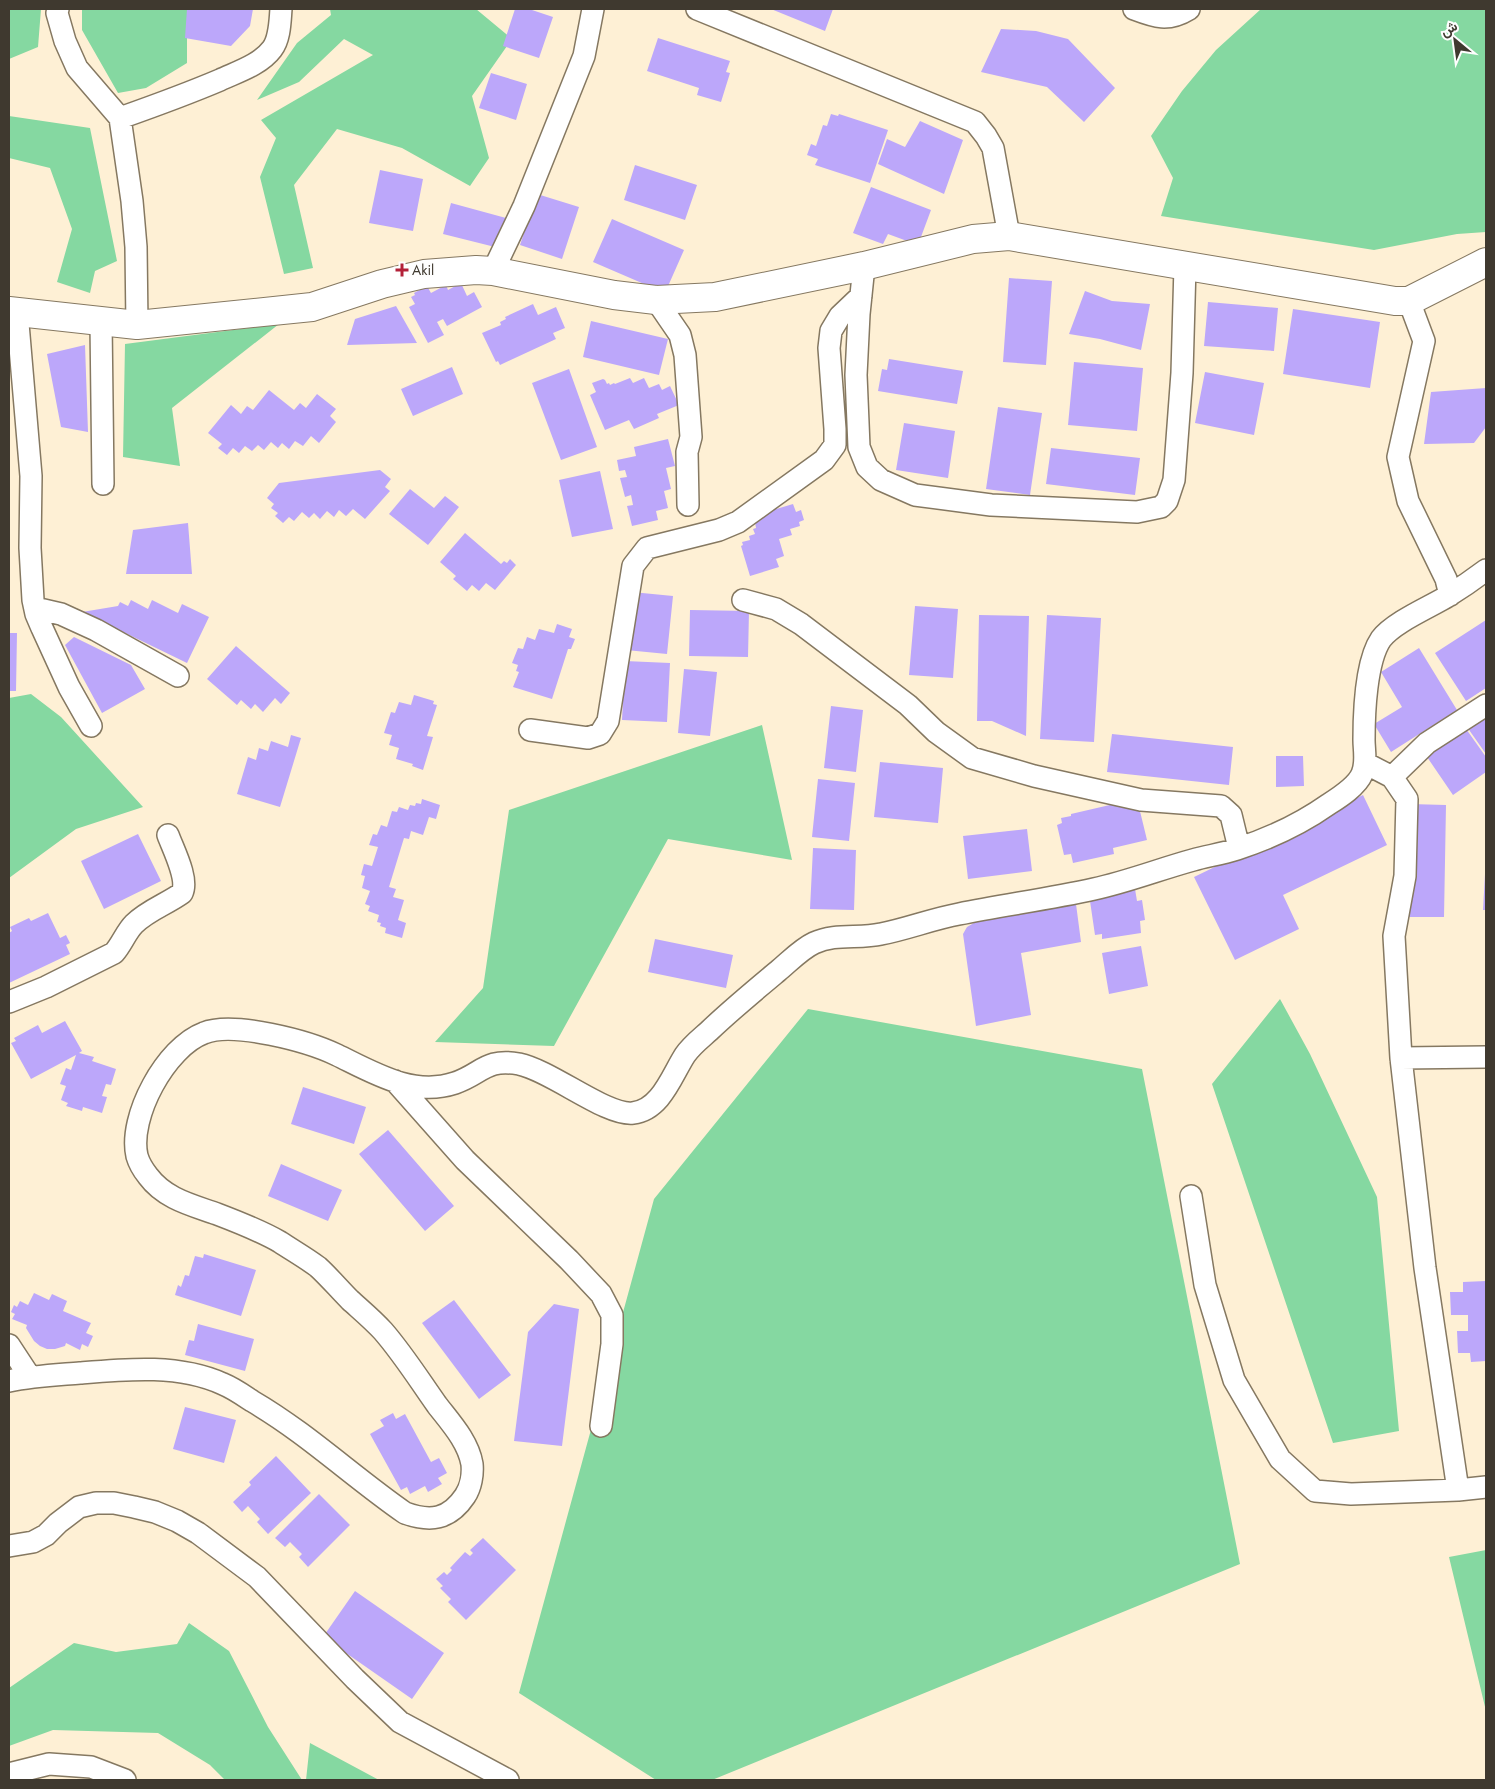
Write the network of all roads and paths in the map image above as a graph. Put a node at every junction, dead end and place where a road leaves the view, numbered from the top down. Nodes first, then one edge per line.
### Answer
1 (58, 9) edge
2 (282, 9) edge
3 (593, 9) edge
4 (697, 9) edge
5 (1134, 9) edge
6 (1189, 9) edge
7 (120, 118) junction
8 (1009, 236) junction
9 (1486, 262) edge
10 (864, 266) junction
11 (1185, 266) junction
12 (493, 271) junction
13 (860, 296) junction
14 (656, 300) junction
15 (1409, 301) junction
16 (13, 312) edge
17 (101, 322) junction
18 (137, 325) junction
19 (103, 484) dead end
20 (688, 505) dead end
21 (1486, 570) edge
22 (1450, 595) junction
23 (743, 600) dead end
24 (35, 608) junction
25 (178, 676) dead end
26 (1486, 706) edge
27 (91, 726) dead end
28 (530, 730) dead end
29 (1365, 764) junction
30 (1392, 777) junction
31 (168, 834) dead end
32 (1240, 848) junction
33 (9, 1002) edge
34 (1486, 1057) edge
35 (1401, 1058) junction
36 (395, 1081) junction
37 (1191, 1196) dead end
38 (9, 1344) edge
39 (30, 1377) junction
40 (9, 1381) edge
41 (601, 1426) dead end
42 (1486, 1487) edge
43 (1458, 1490) junction
44 (9, 1546) edge
45 (9, 1774) edge
46 (125, 1780) edge
47 (508, 1780) edge

1 - 7 street
2 - 7 street
3 - 12 street
4 - 8 street
5 - 6 street
7 - 18 street
8 - 10 street
8 - 11 street
9 - 15 street
10 - 13 street
10 - 14 street
11 - 13 street
11 - 15 street
12 - 14 street
12 - 18 street
13 - 28 street
14 - 20 street
15 - 22 street
16 - 17 street
16 - 24 street
17 - 18 street
17 - 19 street
21 - 22 street
22 - 29 street
23 - 32 street
24 - 25 street
24 - 27 street
26 - 30 street
29 - 30 street
29 - 32 street
30 - 35 street
31 - 33 street
32 - 36 street
34 - 35 street
35 - 43 street
36 - 39 street
36 - 41 street
37 - 43 street
38 - 39 street
39 - 40 street
42 - 43 street
44 - 47 street
45 - 46 street

